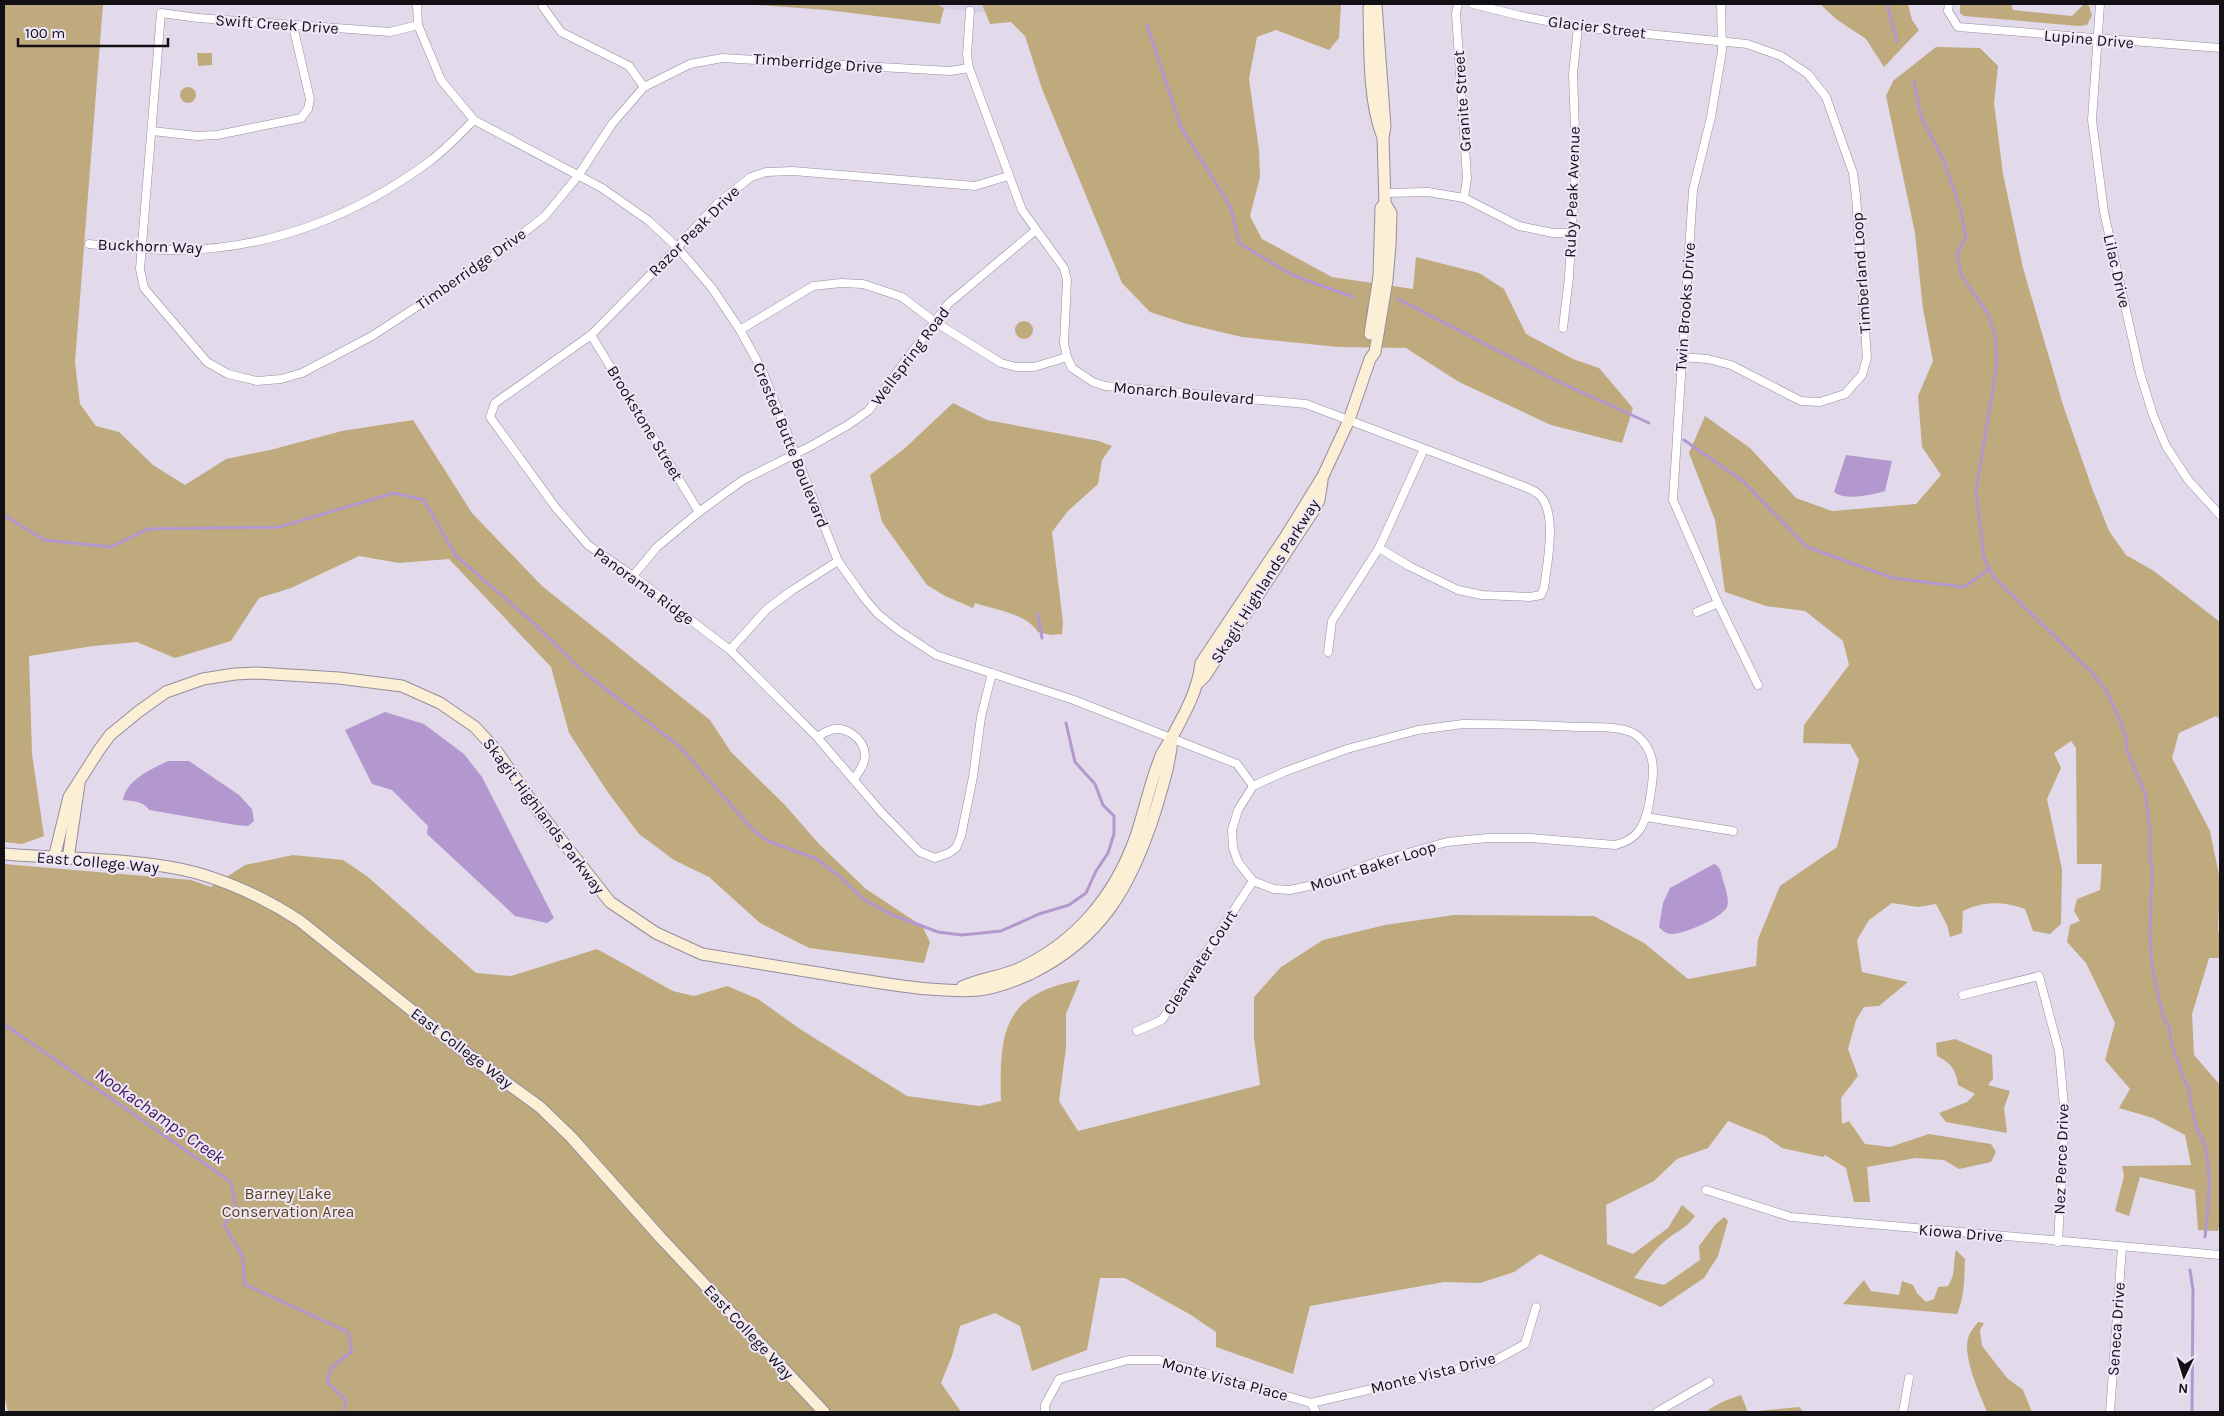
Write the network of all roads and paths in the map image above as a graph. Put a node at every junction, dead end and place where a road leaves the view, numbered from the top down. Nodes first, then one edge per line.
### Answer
1 (417, 4) edge
2 (1372, 4) edge
3 (1376, 4) edge
4 (1458, 4) edge
5 (1473, 4) edge
6 (1721, 4) edge
7 (1949, 4) edge
8 (2100, 4) edge
9 (543, 7) dead end
10 (970, 11) dead end
11 (418, 25) junction
12 (293, 26) junction
13 (1578, 27) junction
14 (2097, 40) junction
15 (1722, 42) junction
16 (2220, 48) edge
17 (969, 68) junction
18 (644, 87) junction
19 (474, 120) junction
20 (152, 131) junction
21 (1383, 137) junction
22 (578, 176) junction
23 (1008, 176) junction
24 (1385, 198) junction
25 (1464, 198) junction
26 (1036, 230) junction
27 (1571, 233) junction
28 (89, 244) dead end
29 (140, 248) junction
30 (678, 248) junction
31 (935, 322) junction
32 (1563, 328) dead end
33 (740, 330) junction
34 (591, 335) junction
35 (1067, 357) junction
36 (1681, 357) junction
37 (490, 417) joint
38 (1348, 420) junction
39 (1424, 449) junction
40 (795, 454) junction
41 (699, 512) junction
42 (2220, 515) edge
43 (1379, 548) junction
44 (838, 561) junction
45 (633, 576) junction
46 (1718, 603) junction
47 (1697, 612) dead end
48 (730, 650) junction
49 (1328, 652) dead end
50 (992, 673) junction
51 (1758, 685) dead end
52 (816, 737) junction
53 (1172, 739) junction
54 (854, 779) junction
55 (80, 782) junction
56 (1253, 786) junction
57 (1646, 817) junction
58 (1733, 831) dead end
59 (4, 854) edge
60 (54, 858) junction
61 (68, 859) junction
62 (1253, 881) junction
63 (1963, 995) dead end
64 (1137, 1030) dead end
65 (1706, 1190) dead end
66 (2058, 1242) junction
67 (2122, 1247) junction
68 (2220, 1255) edge
69 (1536, 1307) dead end
70 (1909, 1378) dead end
71 (1709, 1382) dead end
72 (1310, 1403) junction
73 (824, 1412) edge
74 (1045, 1412) edge
75 (1316, 1412) edge
76 (1657, 1412) edge
77 (1904, 1412) edge
78 (2110, 1412) edge

1 - 11 street, Crested Butte Boulevard
2 - 21 street, Skagit Highlands Parkway
3 - 21 street, Skagit Highlands Parkway
4 - 25 street, Granite Street
5 - 13 street, Glacier Street
6 - 15 street, Twin Brooks Drive
7 - 14 street, Lupine Drive
8 - 14 street, Lilac Drive
9 - 18 street
10 - 17 street
11 - 12 street, Swift Creek Drive
11 - 19 street, Crested Butte Boulevard
12 - 20 street
12 - 20 street, Swift Creek Drive
13 - 15 street, Glacier Street
13 - 27 street, Ruby Peak Avenue
14 - 16 street, Lupine Drive
14 - 42 street, Lilac Drive
15 - 36 street, Twin Brooks Drive
15 - 36 street, Timberland Loop
17 - 18 street, Timberridge Drive
17 - 23 street
18 - 22 street, Timberridge Drive
19 - 22 street, Crested Butte Boulevard
19 - 29 street, Buckhorn Way
20 - 29 street, Swift Creek Drive
21 - 24 street, Skagit Highlands Parkway
22 - 29 street, Timberridge Drive
22 - 30 street, Crested Butte Boulevard
23 - 26 street
23 - 30 street, Razor Peak Drive
24 - 25 street
24 - 38 street, Skagit Highlands Parkway
25 - 27 street
26 - 31 street, Wellspring Road
26 - 35 street
27 - 32 street, Ruby Peak Avenue
28 - 29 street, Buckhorn Way
30 - 33 street, Crested Butte Boulevard
30 - 34 street, Razor Peak Drive
31 - 33 street
31 - 35 street
31 - 40 street, Wellspring Road
33 - 40 street, Crested Butte Boulevard
34 - 37 street, Razor Peak Drive
34 - 41 street, Brookstone Street
35 - 38 street, Monarch Boulevard
36 - 46 street, Twin Brooks Drive
37 - 45 street, Panorama Ridge
38 - 39 street, Monarch Boulevard
38 - 53 street, Skagit Highlands Parkway
39 - 43 street
39 - 43 street, Monarch Boulevard
40 - 41 street, Wellspring Road
40 - 44 street, Crested Butte Boulevard
41 - 45 street, Wellspring Road
43 - 49 street
44 - 48 street
44 - 50 street, Crested Butte Boulevard
45 - 48 street, Panorama Ridge
46 - 47 street
46 - 51 street, Twin Brooks Drive
48 - 52 street, Panorama Ridge
50 - 53 street, Crested Butte Boulevard
50 - 54 street, Panorama Ridge
52 - 54 street, Panorama Ridge
52 - 54 street
53 - 55 street, Skagit Highlands Parkway
53 - 56 street
55 - 60 street, Skagit Highlands Parkway
55 - 61 street, Skagit Highlands Parkway
56 - 57 street, Mount Baker Loop
56 - 62 street
57 - 58 street
57 - 62 street, Mount Baker Loop
59 - 60 street, East College Way
60 - 61 street, East College Way
61 - 73 street, East College Way
62 - 64 street, Clearwater Court
63 - 66 street, Nez Perce Drive
65 - 66 street, Kiowa Drive
66 - 67 street, Kiowa Drive
67 - 68 street, Kiowa Drive
67 - 78 street, Seneca Drive
69 - 72 street, Monte Vista Drive
70 - 77 street
71 - 76 street
72 - 74 street, Monte Vista Place
72 - 75 street

